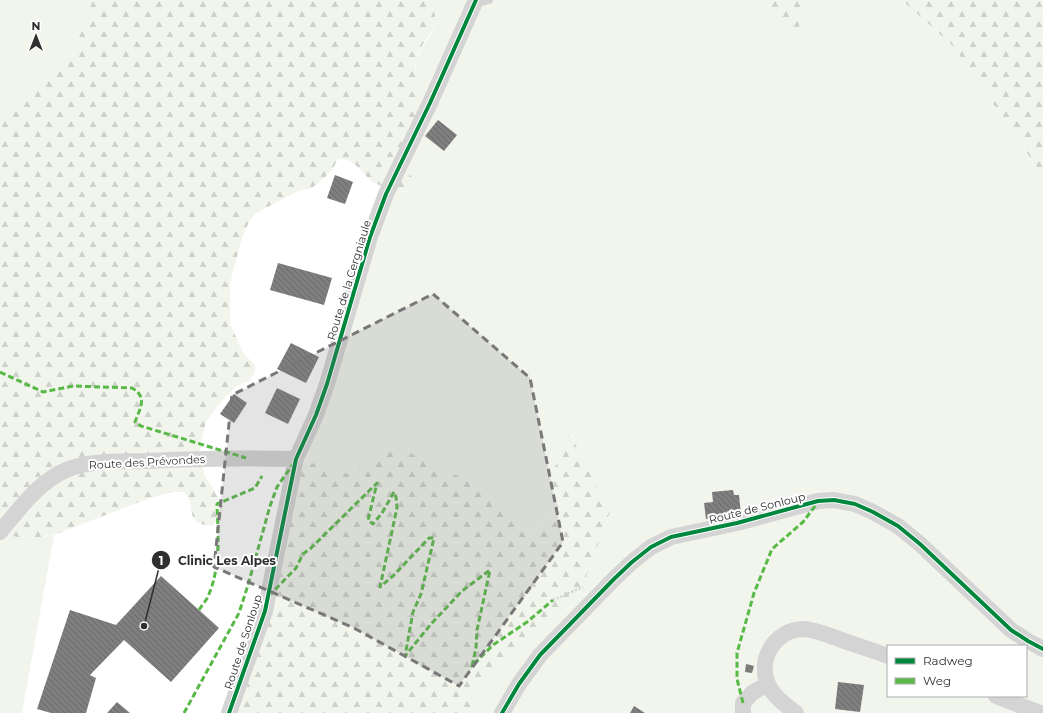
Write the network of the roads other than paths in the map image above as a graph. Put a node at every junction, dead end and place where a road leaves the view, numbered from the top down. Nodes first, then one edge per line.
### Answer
1 (480, 1) edge
2 (296, 459) junction
3 (0, 532) edge
4 (1043, 649) edge
5 (887, 656) edge
6 (768, 684) junction
7 (999, 697) edge
8 (229, 713) edge
9 (502, 713) edge
10 (743, 713) edge
11 (796, 713) edge
12 (1040, 713) edge

1 - 2 street, Route de la Cergniaule
2 - 3 street, Route des Prévondes
2 - 8 street, Route de Sonloup
4 - 9 street, Route de Sonloup
5 - 6 street
6 - 10 street
6 - 11 street
7 - 12 street

